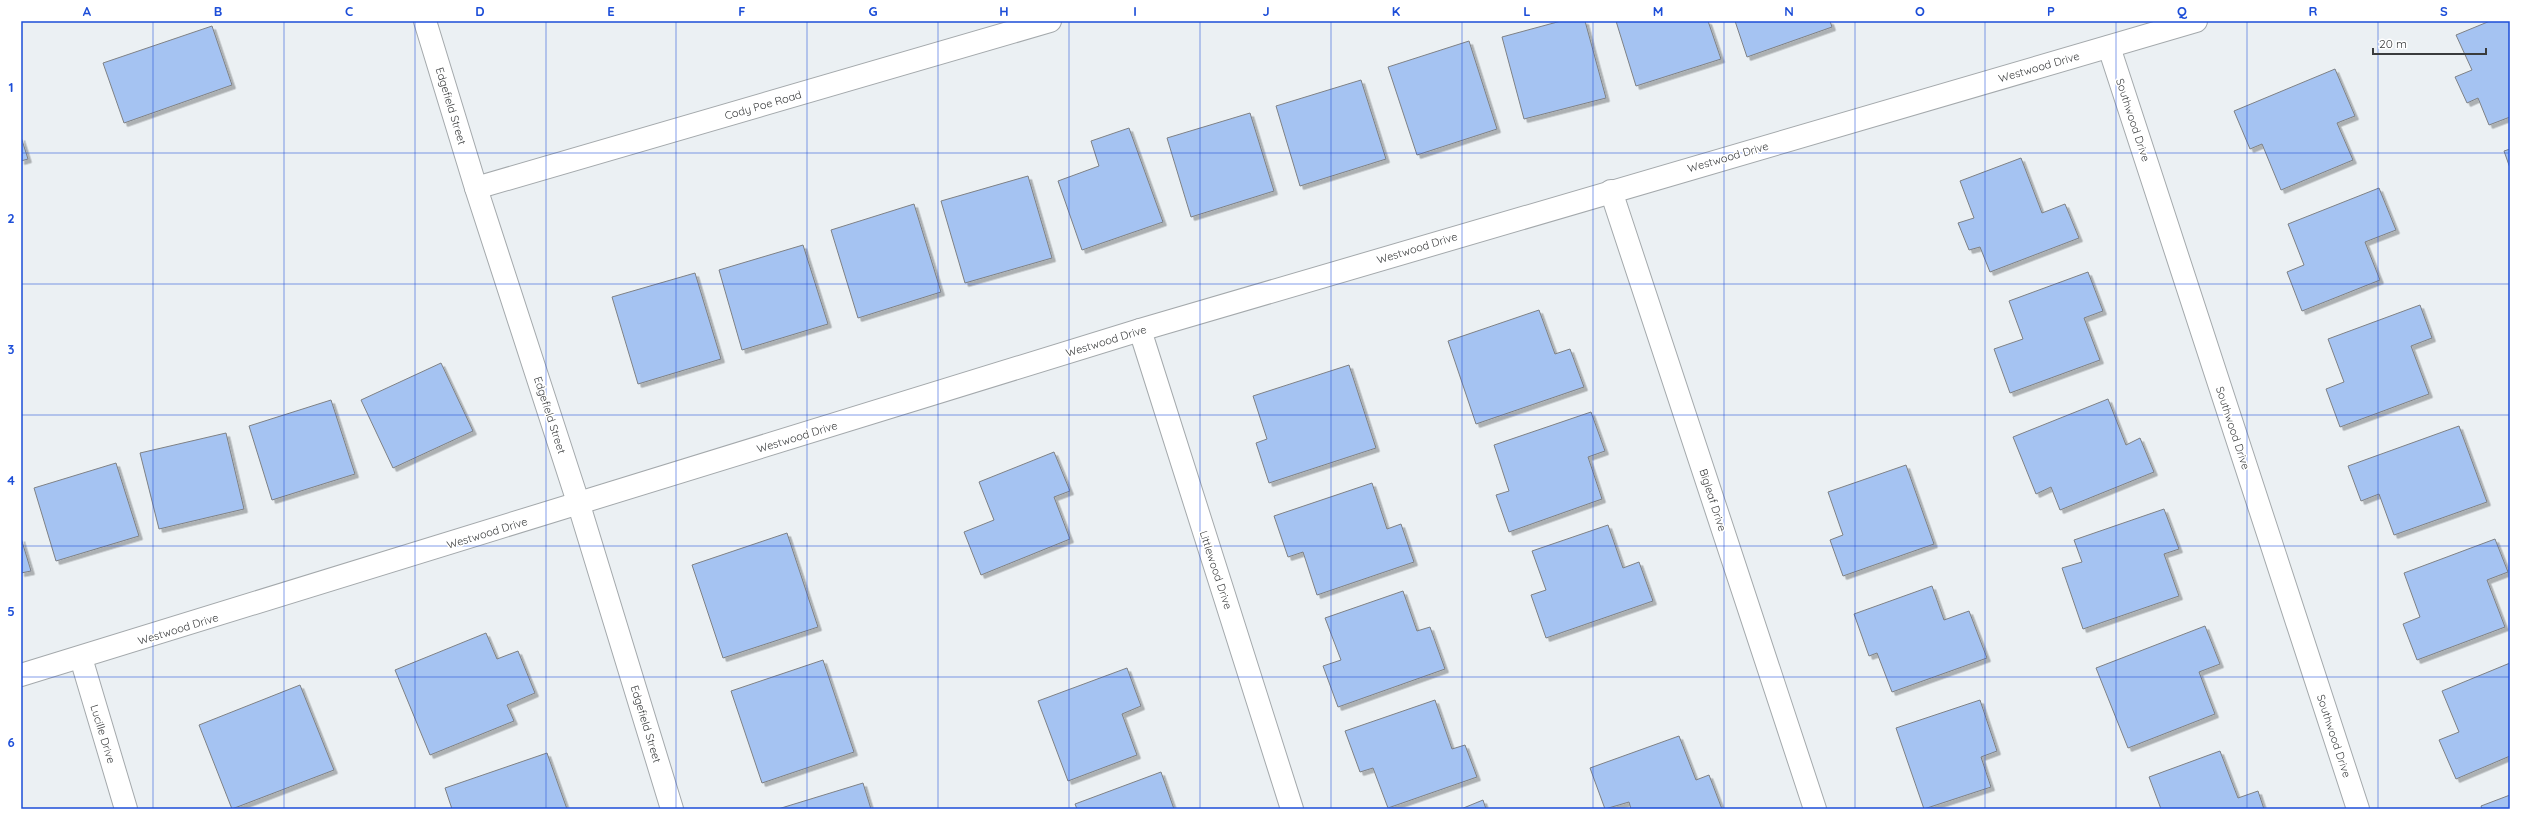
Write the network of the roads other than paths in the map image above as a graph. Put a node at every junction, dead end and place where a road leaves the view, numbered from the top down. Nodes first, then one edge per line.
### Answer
1 (425, 21) edge
2 (1050, 21) edge
3 (2196, 21) edge
4 (2109, 47) junction
5 (476, 188) junction
6 (1611, 191) junction
7 (1140, 330) junction
8 (579, 505) junction
9 (80, 658) junction
10 (21, 675) edge
11 (126, 809) edge
12 (672, 809) edge
13 (1292, 809) edge
14 (1815, 809) edge
15 (2358, 809) edge

1 - 5 street, Edgefield Street
2 - 5 street, Cody Poe Road
3 - 4 street, Westwood Drive
4 - 6 street, Westwood Drive
4 - 15 street, Southwood Drive
5 - 8 street, Edgefield Street
6 - 7 street, Westwood Drive
6 - 14 street, Bigleaf Drive
7 - 8 street, Westwood Drive
7 - 13 street, Littlewood Drive
8 - 9 street, Westwood Drive
8 - 12 street, Edgefield Street
9 - 10 street, Westwood Drive
9 - 11 street, Lucille Drive

